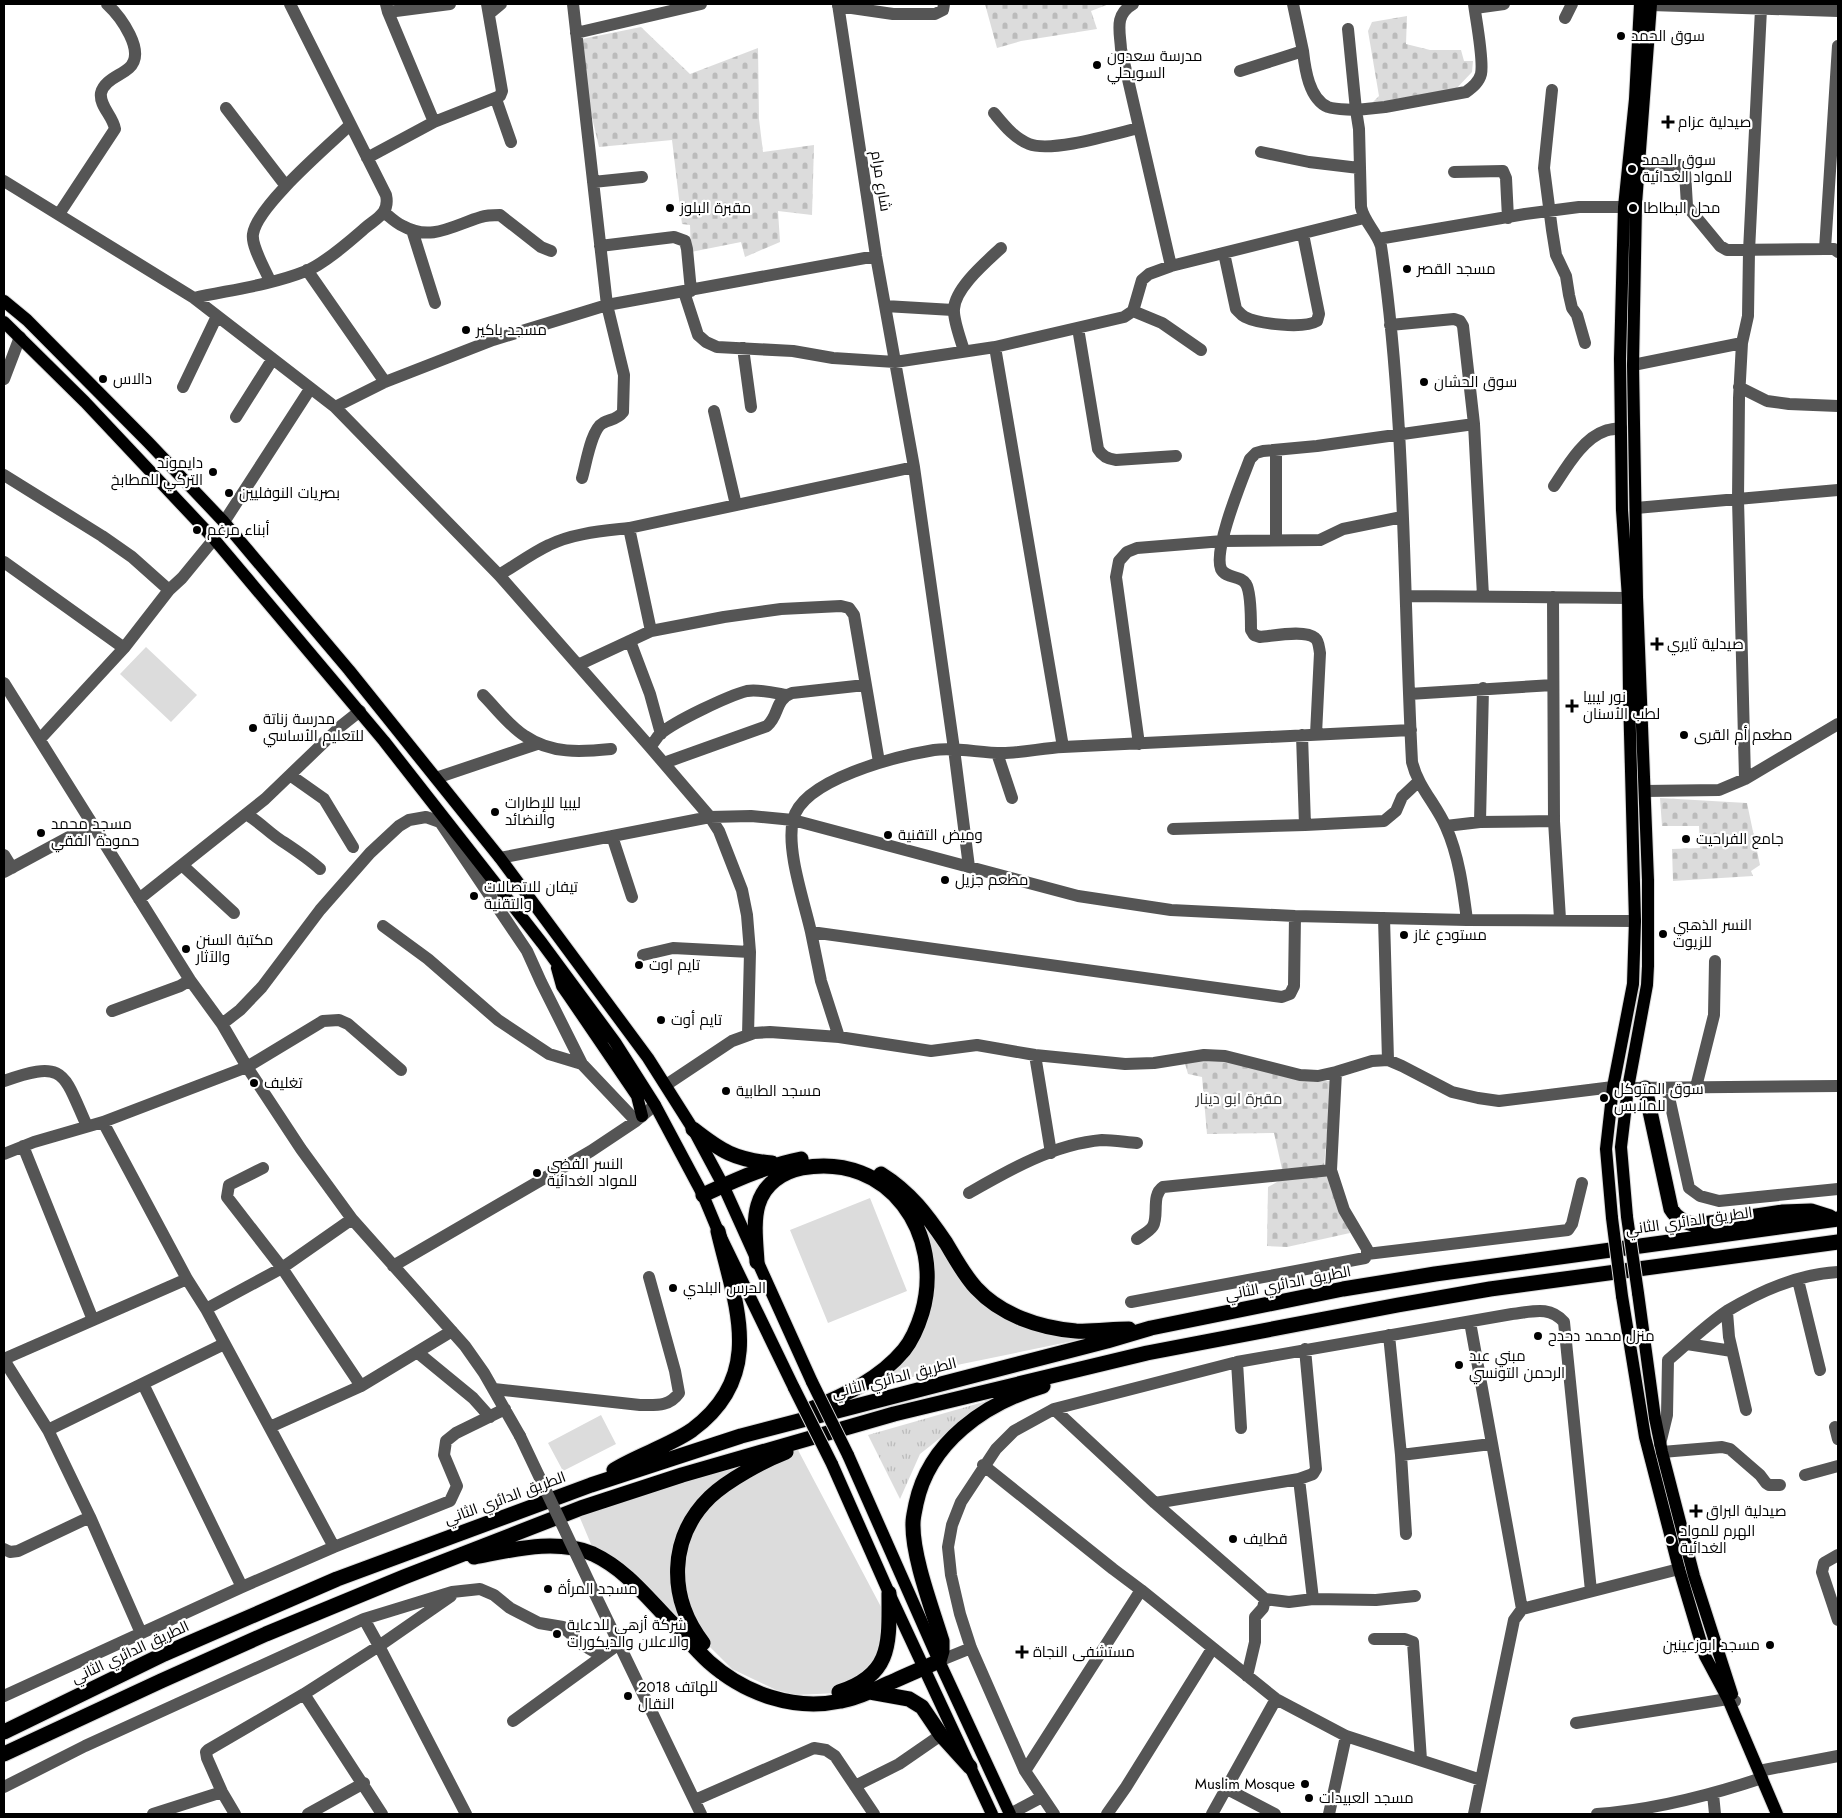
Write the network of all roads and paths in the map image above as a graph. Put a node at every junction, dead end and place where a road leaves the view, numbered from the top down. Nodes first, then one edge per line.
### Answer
1 (107, 4) edge
2 (290, 4) edge
3 (450, 4) edge
4 (502, 4) edge
5 (573, 4) edge
6 (701, 4) edge
7 (944, 4) edge
8 (1132, 4) edge
9 (1293, 4) edge
10 (1504, 4) edge
11 (1572, 4) edge
12 (1647, 4) edge
13 (838, 5) edge
14 (1474, 6) edge
15 (1812, 7) edge
16 (387, 8) edge
17 (488, 9) edge
18 (655, 9) edge
19 (1761, 9) junction
20 (1838, 11) edge
21 (1566, 18) dead end
22 (1348, 29) dead end
23 (576, 33) junction
24 (1838, 46) edge
25 (1303, 51) junction
26 (1240, 71) dead end
27 (1552, 90) dead end
28 (496, 99) junction
29 (226, 108) dead end
30 (1356, 110) junction
31 (994, 113) dead end
32 (434, 122) junction
33 (350, 124) junction
34 (1139, 128) junction
35 (511, 142) dead end
36 (1261, 152) dead end
37 (367, 158) junction
38 (1639, 165) junction
39 (1359, 168) junction
40 (1834, 170) edge
41 (1454, 172) dead end
42 (642, 177) dead end
43 (4, 181) edge
44 (593, 182) junction
45 (286, 186) junction
46 (1624, 207) junction
47 (1550, 211) junction
48 (384, 212) junction
49 (59, 214) junction
50 (1364, 218) junction
51 (1508, 218) junction
52 (412, 230) junction
53 (1303, 234) junction
54 (1378, 239) junction
55 (600, 246) junction
56 (1001, 248) dead end
57 (1825, 249) junction
58 (551, 251) dead end
59 (1749, 251) junction
60 (1838, 252) edge
61 (1224, 253) junction
62 (876, 256) junction
63 (1171, 266) junction
64 (307, 270) junction
65 (270, 281) junction
66 (688, 291) junction
67 (194, 298) junction
68 (4, 301) edge
69 (435, 303) dead end
70 (607, 305) junction
71 (885, 306) junction
72 (954, 310) junction
73 (1133, 311) junction
74 (217, 316) junction
75 (4, 322) edge
76 (1390, 325) junction
77 (1078, 328) junction
78 (20, 338) junction
79 (1584, 343) dead end
80 (1742, 343) junction
81 (995, 346) junction
82 (743, 348) junction
83 (1201, 350) dead end
84 (964, 351) junction
85 (272, 360) junction
86 (895, 362) junction
87 (1633, 365) junction
88 (4, 378) edge
89 (385, 382) junction
90 (183, 387) dead end
91 (1739, 388) junction
92 (310, 389) junction
93 (97, 390) junction
94 (85, 402) junction
95 (1838, 406) edge
96 (335, 407) junction
97 (750, 407) dead end
98 (714, 411) dead end
99 (236, 417) dead end
100 (1474, 424) junction
101 (1620, 428) junction
102 (1399, 436) junction
103 (1276, 450) junction
104 (1176, 456) dead end
105 (914, 467) junction
106 (4, 475) edge
107 (582, 478) dead end
108 (1554, 486) dead end
109 (1838, 490) edge
110 (1738, 499) junction
111 (736, 505) junction
112 (1636, 508) junction
113 (1402, 517) junction
114 (224, 522) junction
115 (630, 528) junction
116 (214, 539) junction
117 (1276, 539) junction
118 (1223, 541) junction
119 (4, 562) edge
120 (499, 575) junction
121 (169, 590) junction
122 (1406, 596) junction
123 (1483, 596) junction
124 (1553, 597) junction
125 (1628, 598) junction
126 (650, 631) junction
127 (630, 641) junction
128 (124, 648) junction
129 (578, 665) junction
130 (4, 682) edge
131 (1553, 685) junction
132 (865, 686) junction
133 (1483, 688) junction
134 (1409, 694) junction
135 (483, 695) dead end
136 (786, 695) junction
137 (1635, 696) junction
138 (360, 712) junction
139 (1838, 724) edge
140 (1411, 730) junction
141 (398, 731) junction
142 (660, 734) junction
143 (1316, 734) junction
144 (1302, 735) junction
145 (40, 739) junction
146 (384, 741) junction
147 (537, 744) junction
148 (1139, 744) junction
149 (650, 747) junction
150 (1063, 747) junction
151 (611, 749) dead end
152 (954, 749) junction
153 (997, 753) junction
154 (879, 762) junction
155 (664, 763) junction
156 (290, 776) junction
157 (436, 778) junction
158 (1745, 779) junction
159 (1419, 782) junction
160 (1645, 790) junction
161 (1012, 798) dead end
162 (246, 814) junction
163 (710, 817) junction
164 (793, 820) junction
165 (1554, 820) junction
166 (1480, 822) junction
167 (93, 824) junction
168 (1305, 825) junction
169 (1446, 826) junction
170 (1173, 829) dead end
171 (612, 836) junction
172 (353, 847) dead end
173 (4, 855) edge
174 (500, 858) junction
175 (182, 865) junction
176 (969, 867) junction
177 (8, 870) edge
178 (320, 870) dead end
179 (632, 896) dead end
180 (139, 899) junction
181 (234, 913) dead end
182 (1295, 916) junction
183 (1384, 918) junction
184 (1466, 920) junction
185 (1560, 920) junction
186 (1635, 921) junction
187 (383, 926) dead end
188 (811, 932) junction
189 (750, 952) junction
190 (643, 955) dead end
191 (554, 959) junction
192 (1715, 961) dead end
193 (190, 980) junction
194 (112, 1011) dead end
195 (222, 1024) junction
196 (748, 1035) junction
197 (839, 1037) junction
198 (1035, 1055) junction
199 (1388, 1060) junction
200 (582, 1064) junction
201 (247, 1067) junction
202 (400, 1070) dead end
203 (1336, 1072) junction
204 (4, 1081) edge
205 (666, 1085) junction
206 (1838, 1086) edge
207 (1612, 1087) junction
208 (1696, 1087) junction
209 (1628, 1088) junction
210 (1645, 1088) junction
211 (1667, 1088) junction
212 (655, 1105) junction
213 (639, 1118) junction
214 (103, 1122) junction
215 (87, 1126) junction
216 (693, 1129) junction
217 (1137, 1143) dead end
218 (22, 1146) junction
219 (1051, 1153) junction
220 (4, 1154) edge
221 (776, 1164) junction
222 (263, 1168) dead end
223 (1332, 1170) junction
224 (1582, 1183) dead end
225 (723, 1185) junction
226 (1838, 1189) edge
227 (969, 1193) dead end
228 (703, 1194) junction
229 (352, 1219) junction
230 (1838, 1219) edge
231 (718, 1231) junction
232 (1137, 1239) dead end
233 (1838, 1242) edge
234 (1367, 1254) junction
235 (757, 1262) junction
236 (393, 1266) junction
237 (282, 1268) junction
238 (1838, 1272) edge
239 (649, 1277) dead end
240 (187, 1279) junction
241 (1798, 1280) junction
242 (1131, 1302) dead end
243 (206, 1309) junction
244 (1726, 1312) junction
245 (93, 1320) junction
246 (1470, 1322) junction
247 (1151, 1328) junction
248 (452, 1331) junction
249 (1389, 1335) junction
250 (224, 1344) junction
251 (1687, 1344) junction
252 (1305, 1349) junction
253 (1732, 1351) junction
254 (417, 1352) junction
255 (1147, 1353) junction
256 (4, 1360) edge
257 (1237, 1362) junction
258 (1820, 1370) dead end
259 (143, 1384) junction
260 (361, 1386) junction
261 (494, 1389) junction
262 (505, 1409) junction
263 (1054, 1409) junction
264 (1746, 1410) dead end
265 (490, 1416) junction
266 (270, 1427) junction
267 (1241, 1428) dead end
268 (48, 1430) junction
269 (827, 1433) junction
270 (741, 1436) junction
271 (1491, 1444) junction
272 (1661, 1448) junction
273 (1400, 1455) junction
274 (984, 1466) junction
275 (1838, 1466) edge
276 (1805, 1475) dead end
277 (1299, 1479) junction
278 (591, 1485) junction
279 (1780, 1485) dead end
280 (1154, 1503) junction
281 (90, 1517) junction
282 (1406, 1534) dead end
283 (334, 1548) junction
284 (4, 1549) edge
285 (1838, 1555) edge
286 (438, 1563) junction
287 (1679, 1568) junction
288 (242, 1588) junction
289 (1141, 1590) junction
290 (459, 1591) junction
291 (1591, 1591) junction
292 (889, 1593) junction
293 (1415, 1596) dead end
294 (1265, 1599) junction
295 (1313, 1599) junction
296 (1522, 1609) junction
297 (364, 1619) junction
298 (1838, 1620) edge
299 (141, 1633) junction
300 (1374, 1638) dead end
301 (619, 1644) junction
302 (379, 1646) junction
303 (971, 1648) junction
304 (1212, 1649) junction
305 (602, 1656) junction
306 (939, 1662) junction
307 (925, 1668) junction
308 (1247, 1676) junction
309 (870, 1692) junction
310 (304, 1694) junction
311 (4, 1696) edge
312 (1276, 1700) junction
313 (1732, 1700) junction
314 (513, 1721) dead end
315 (1576, 1723) dead end
316 (4, 1732) edge
317 (941, 1735) junction
318 (1346, 1736) junction
319 (4, 1754) edge
320 (1838, 1756) edge
321 (1421, 1760) junction
322 (970, 1767) junction
323 (1025, 1771) junction
324 (1763, 1774) junction
325 (1481, 1780) junction
326 (364, 1783) junction
327 (855, 1786) junction
328 (4, 1787) edge
329 (1227, 1789) junction
330 (222, 1792) junction
331 (1713, 1794) junction
332 (1042, 1797) junction
333 (695, 1800) junction
334 (1625, 1813) edge
335 (154, 1814) edge
336 (235, 1814) edge
337 (308, 1814) edge
338 (382, 1814) edge
339 (466, 1814) edge
340 (701, 1814) edge
341 (874, 1814) edge
342 (992, 1814) edge
343 (1010, 1814) edge
344 (1054, 1814) edge
345 (1107, 1814) edge
346 (1212, 1814) edge
347 (1275, 1814) edge
348 (1329, 1814) edge
349 (1474, 1814) edge
350 (1597, 1814) edge
351 (1715, 1814) edge
352 (1777, 1814) edge
353 (1782, 1814) edge

1 - 49 street
2 - 33 street
3 - 16 street
4 - 17 street
5 - 23 street
6 - 18 street
7 - 13 street
8 - 34 street
9 - 25 street
10 - 14 street
11 - 21 street
12 - 19 street
12 - 38 main road
12 - 46 main road
13 - 62 street, شارع مرام
14 - 30 street
15 - 19 street
15 - 20 street
16 - 32 street
17 - 28 street
18 - 23 street
19 - 59 street
22 - 30 street
23 - 44 street
24 - 40 street
25 - 26 street
25 - 30 street
27 - 47 street
28 - 32 street
28 - 35 street
29 - 45 street
30 - 39 street
31 - 34 street
32 - 37 street
33 - 37 street
33 - 45 street
34 - 63 street
36 - 39 street
37 - 48 street
38 - 59 street
38 - 87 main road
39 - 50 street
40 - 57 street
41 - 51 street
42 - 44 street
43 - 49 street
44 - 55 street
45 - 65 street
46 - 47 street
46 - 101 main road
47 - 51 street
47 - 79 street
48 - 52 street
48 - 64 street
49 - 67 street
50 - 53 street
50 - 54 street
51 - 54 street
52 - 58 street
52 - 69 street
53 - 61 street
53 - 61 street
54 - 76 street
55 - 66 street
55 - 70 street
56 - 72 street
57 - 59 street
57 - 60 street
59 - 80 street
61 - 63 street
62 - 66 street
62 - 71 street, شارع مرام
63 - 73 street
64 - 65 street
64 - 89 street
65 - 67 street
66 - 70 street
66 - 82 street
67 - 74 street
68 - 93 main road
70 - 89 street
70 - 107 street
71 - 72 street
71 - 86 street, شارع مرام
72 - 84 street
73 - 77 street
73 - 83 street
74 - 85 street
74 - 90 street
75 - 78 main road
76 - 100 street
76 - 102 street
77 - 81 street
77 - 104 street
78 - 88 street
78 - 94 main road
80 - 87 street
80 - 91 street
81 - 84 street
81 - 150 street
82 - 86 street
82 - 97 street
84 - 86 street
85 - 92 street
85 - 99 street
86 - 105 street, شارع مرام
87 - 112 main road
89 - 96 street
91 - 95 street
91 - 110 street
92 - 96 street
92 - 114 street
93 - 94 main road
93 - 114 main road
94 - 116 main road
96 - 120 street
98 - 111 street
100 - 102 street
100 - 123 street
101 - 108 street
101 - 125 main road
102 - 103 street
102 - 113 street
103 - 117 street
103 - 118 street
105 - 111 street
105 - 152 street, شارع مرام
106 - 121 street
109 - 110 street
110 - 112 street
110 - 158 street
111 - 115 street
112 - 137 main road
113 - 117 street
113 - 122 street
114 - 141 main road
115 - 120 street
115 - 126 street
116 - 121 street
116 - 138 main road
117 - 118 street
118 - 143 street
118 - 148 street
119 - 128 street
120 - 129 street
121 - 128 street
122 - 123 street
122 - 134 street
123 - 124 street
124 - 125 street
124 - 131 street
125 - 137 main road
126 - 127 street
126 - 132 street
127 - 129 street
127 - 142 street
128 - 145 street
129 - 149 street
130 - 145 street
131 - 133 street
131 - 165 street
132 - 136 street
132 - 154 street
133 - 134 street
133 - 166 street
134 - 140 street
135 - 147 street
136 - 142 street
136 - 155 street
137 - 160 main road
137 - 186 main road
138 - 146 main road
138 - 156 street
139 - 158 street
140 - 143 street
140 - 159 street
141 - 146 main road
141 - 157 main road
142 - 149 street
143 - 144 street
144 - 148 street
144 - 168 street
145 - 167 street
146 - 191 main road
147 - 151 street
147 - 157 street
148 - 150 street
149 - 155 street
150 - 153 street
152 - 153 street
152 - 154 street
152 - 176 street, شارع مرام
153 - 161 street
154 - 164 street
155 - 163 street
156 - 162 street
156 - 172 street
157 - 174 main road
158 - 160 street
159 - 168 street
159 - 169 street
160 - 209 main road
162 - 175 street
162 - 178 street
163 - 164 street
163 - 171 street
163 - 189 street
164 - 176 street
164 - 188 street
165 - 166 street
165 - 185 street
166 - 169 street
167 - 177 street
167 - 180 street
168 - 170 street
169 - 184 street
171 - 174 street
171 - 179 street
173 - 177 street
174 - 205 main road
175 - 180 street
175 - 181 street
176 - 182 street
180 - 193 street
182 - 183 street
182 - 188 street
183 - 184 street
183 - 199 street
184 - 185 street
185 - 186 street
186 - 207 main road
187 - 200 street
188 - 197 street
189 - 190 street
189 - 196 street
191 - 212 main road
191 - 213 main road
192 - 208 street
193 - 194 street
193 - 195 street
195 - 200 street
195 - 201 street
196 - 197 street
196 - 205 street
197 - 198 street
198 - 203 street
198 - 219 street
199 - 203 street
199 - 207 street
200 - 213 street
201 - 202 street
201 - 214 street
201 - 229 street
203 - 223 street
204 - 215 street
205 - 216 main road
206 - 208 street
207 - 287 main road, bridge
208 - 211 street
209 - 210 street
209 - 272 main road, bridge
210 - 211 street
210 - 230 highway
211 - 226 street
212 - 213 street
212 - 228 main road
213 - 236 street
214 - 215 street
214 - 240 street
215 - 218 street
216 - 221 highway
216 - 225 main road
217 - 219 street
218 - 220 street
218 - 245 street
219 - 227 street
221 - 225 highway
221 - 247 highway
222 - 237 street
223 - 232 street
223 - 234 street
224 - 234 street
225 - 228 highway
225 - 235 main road
228 - 231 main road
229 - 236 street
229 - 237 street
230 - 247 highway, الطريق الدائري الثاني
231 - 278 highway
231 - 292 main road, bridge
233 - 255 highway
234 - 242 street
235 - 270 highway
235 - 306 main road, bridge
236 - 248 street
237 - 243 street
237 - 260 street
238 - 241 street
239 - 261 street
240 - 243 street
240 - 245 street
241 - 244 street
241 - 258 street
243 - 250 street
244 - 251 street
244 - 253 street
245 - 256 street
246 - 249 street
246 - 271 street
246 - 291 street
247 - 270 highway, الطريق الدائري الثاني
248 - 254 street
248 - 261 street
249 - 252 street
249 - 273 street
250 - 259 street
250 - 266 street
251 - 253 street
251 - 272 street
252 - 257 street
252 - 277 street
253 - 264 street
254 - 260 street
254 - 265 street
255 - 269 highway
255 - 306 highway
256 - 268 street
257 - 263 street
257 - 267 street
259 - 268 street
259 - 288 street
260 - 266 street
261 - 262 street
262 - 265 street
262 - 301 street, bridge
263 - 274 street
263 - 280 street
265 - 283 street
266 - 283 street
268 - 281 street
269 - 286 highway
269 - 292 highway
270 - 278 highway, الطريق الدائري الثاني
271 - 273 street
271 - 296 street
272 - 279 street
272 - 313 main road
273 - 282 street
274 - 289 street
274 - 303 street
275 - 276 street
277 - 280 street
277 - 295 street
278 - 316 highway, الطريق الدائري الثاني
280 - 294 street
281 - 284 street
281 - 299 street
283 - 288 street
285 - 298 street
286 - 309 highway
286 - 319 highway
287 - 291 street
287 - 313 main road
288 - 299 street
289 - 304 street
289 - 323 street
290 - 297 street
290 - 302 street
290 - 305 street
291 - 296 street
292 - 307 main road
293 - 295 street
294 - 295 street
294 - 308 street
296 - 325 street
297 - 302 street
297 - 328 street
299 - 311 street
300 - 321 street
301 - 305 street
301 - 333 street
302 - 310 street
302 - 339 street
303 - 306 street
303 - 323 street
304 - 308 street
304 - 345 street
305 - 314 street
306 - 307 highway
306 - 343 main road
307 - 309 highway
307 - 322 main road
308 - 312 street
309 - 317 highway
310 - 326 street
310 - 330 street
312 - 318 street
312 - 329 street
313 - 315 street
313 - 324 main road
317 - 322 highway
317 - 327 street
318 - 321 street
318 - 348 street
320 - 324 street
321 - 325 street
322 - 342 main road
323 - 332 street
324 - 331 street
324 - 352 main road
324 - 353 main road
325 - 349 street
326 - 337 street
326 - 338 street
327 - 333 street
327 - 341 street
329 - 346 street
329 - 347 street
330 - 335 street
330 - 336 street
331 - 334 street
331 - 351 street
332 - 343 street
332 - 344 street
333 - 340 street
334 - 350 street

